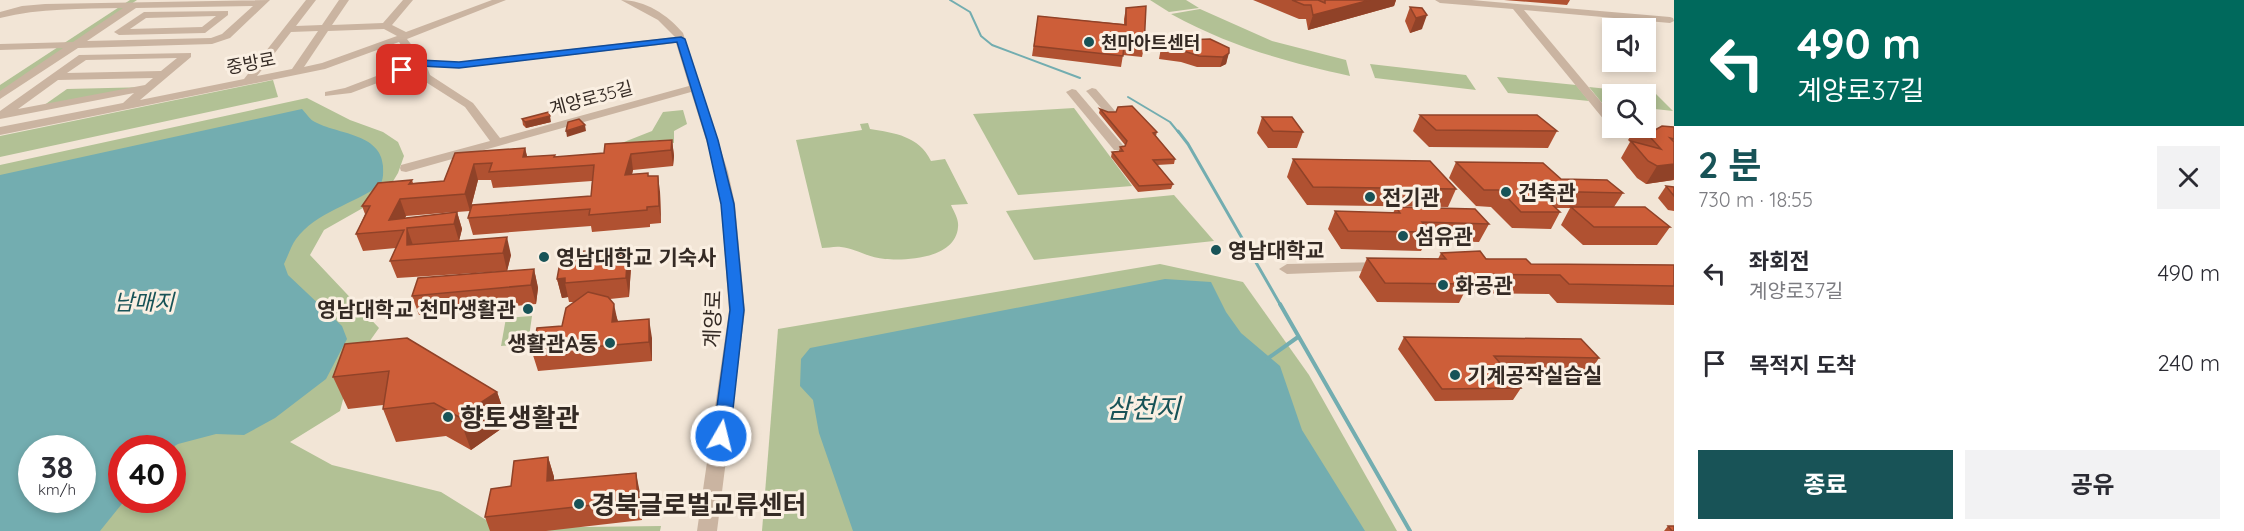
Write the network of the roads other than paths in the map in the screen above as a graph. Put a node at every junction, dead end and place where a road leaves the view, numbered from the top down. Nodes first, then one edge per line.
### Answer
1 (311, 0) edge
2 (344, 0) edge
3 (408, 0) edge
4 (501, 0) edge
5 (626, 0) edge
6 (1440, 0) edge
7 (264, 1) edge
8 (134, 5) junction
9 (1516, 8) junction
10 (0, 15) edge
11 (1670, 20) dead end
12 (215, 21) junction
13 (243, 21) junction
14 (132, 23) junction
15 (107, 24) junction
16 (386, 26) junction
17 (326, 27) junction
18 (290, 29) junction
19 (402, 38) junction
20 (681, 39) junction
21 (157, 43) junction
22 (75, 45) junction
23 (0, 47) edge
24 (140, 56) junction
25 (420, 63) junction
26 (296, 71) junction
27 (164, 74) junction
28 (55, 77) junction
29 (27, 78) junction
30 (248, 81) junction
31 (149, 87) junction
32 (695, 88) junction
33 (1092, 91) dead end
34 (1072, 92) dead end
35 (329, 94) dead end
36 (0, 96) edge
37 (127, 105) junction
38 (1602, 110) edge
39 (1111, 113) edge
40 (0, 131) edge
41 (497, 142) junction
42 (1118, 147) edge
43 (406, 168) dead end
44 (1401, 266) edge
45 (1287, 269) dead end
46 (707, 531) edge

1 - 18 street
2 - 17 street
3 - 16 street
4 - 19 street, 중방로
5 - 20 street, 계양로
6 - 9 street
7 - 8 street
7 - 13 street
8 - 10 street
8 - 15 street
9 - 11 street
9 - 38 street
12 - 13 street
12 - 14 street
12 - 14 street
13 - 21 street
14 - 15 street
15 - 22 street
16 - 17 street
16 - 19 street
17 - 18 street
17 - 26 street
18 - 30 street
19 - 25 street
19 - 26 street, 중방로
20 - 25 street
20 - 32 street, 계양로
21 - 22 street
21 - 24 street
22 - 23 street
22 - 29 street
24 - 27 street
24 - 28 street
25 - 35 street
25 - 41 street
26 - 30 street, 중방로
27 - 28 street
27 - 31 street
28 - 29 street
28 - 31 street
29 - 36 street
30 - 37 street, 중방로
31 - 37 street
32 - 41 street, 계양로35길
32 - 46 street, 계양로
33 - 39 street
34 - 42 street
37 - 40 street, 중방로
41 - 43 street, 계양로35길
44 - 45 street

